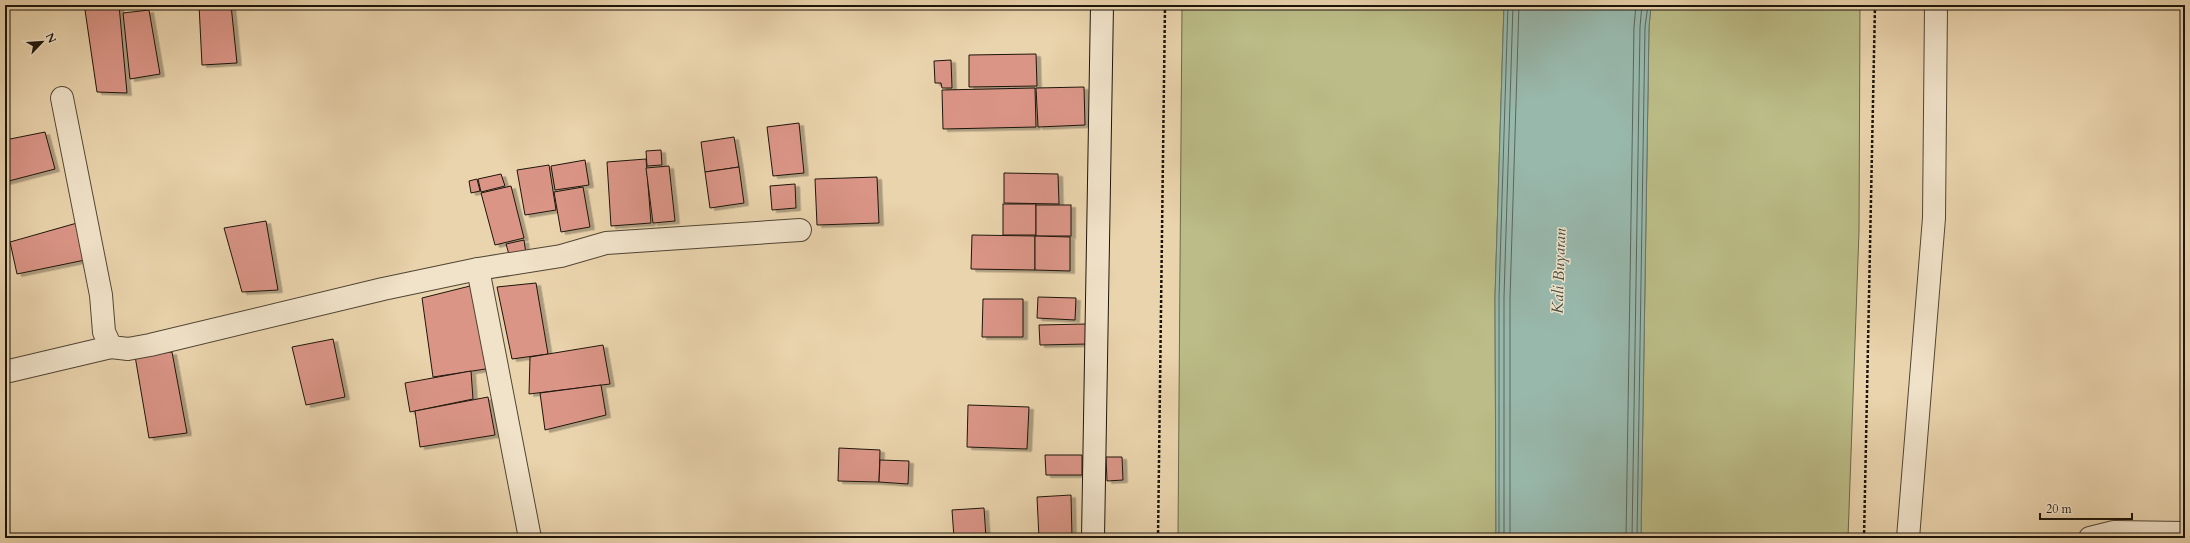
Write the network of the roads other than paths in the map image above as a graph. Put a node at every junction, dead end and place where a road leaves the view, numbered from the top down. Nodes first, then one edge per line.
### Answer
1 (1102, 5) edge
2 (1936, 5) edge
3 (62, 98) dead end
4 (800, 230) dead end
5 (478, 270) junction
6 (111, 347) junction
7 (5, 372) edge
8 (2185, 533) edge
9 (530, 538) edge
10 (1093, 538) edge
11 (1908, 538) edge
12 (2090, 538) edge

1 - 10 street
2 - 11 street
3 - 6 street
4 - 5 street
5 - 6 street
5 - 9 street
6 - 7 street
8 - 12 street

